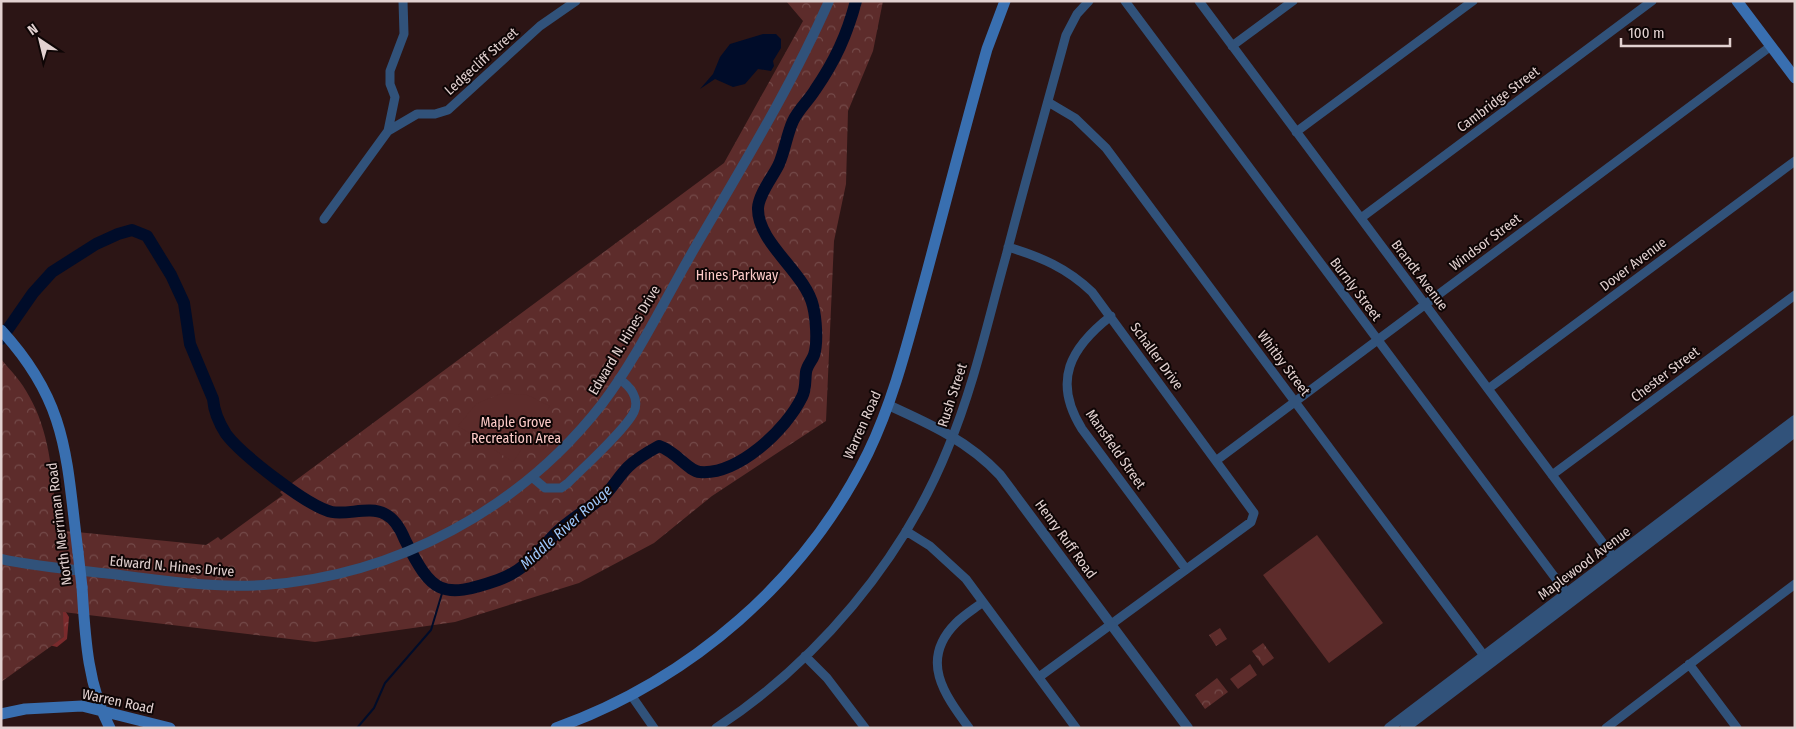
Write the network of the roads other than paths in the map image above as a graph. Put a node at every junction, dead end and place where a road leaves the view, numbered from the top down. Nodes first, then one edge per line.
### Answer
1 (403, 1) edge
2 (576, 1) edge
3 (828, 1) edge
4 (1005, 1) edge
5 (1089, 1) edge
6 (1125, 1) edge
7 (1199, 1) edge
8 (1293, 1) edge
9 (1472, 1) edge
10 (1652, 1) edge
11 (1738, 1) edge
12 (1232, 46) junction
13 (1771, 46) junction
14 (1795, 78) edge
15 (1048, 102) junction
16 (388, 131) junction
17 (1296, 132) junction
18 (1795, 161) edge
19 (1360, 218) junction
20 (324, 219) dead end
21 (1008, 247) junction
22 (1795, 295) edge
23 (1424, 304) junction
24 (1110, 316) junction
25 (1, 330) edge
26 (1377, 340) junction
27 (620, 379) junction
28 (1488, 389) junction
29 (1295, 402) junction
30 (888, 405) junction
31 (1795, 420) edge
32 (1795, 432) edge
33 (953, 436) junction
34 (1217, 460) junction
35 (1733, 473) junction
36 (1552, 475) junction
37 (532, 477) junction
38 (906, 531) junction
39 (1, 559) edge
40 (1616, 561) junction
41 (1186, 569) junction
42 (1795, 584) edge
43 (1570, 597) junction
44 (983, 602) junction
45 (1111, 624) junction
46 (805, 656) junction
47 (1487, 659) junction
48 (1689, 664) junction
49 (1039, 677) junction
50 (631, 695) junction
51 (101, 711) junction
52 (1, 714) edge
53 (110, 728) edge
54 (170, 728) edge
55 (556, 728) edge
56 (654, 728) edge
57 (716, 728) edge
58 (865, 728) edge
59 (969, 728) edge
60 (1076, 728) edge
61 (1188, 728) edge
62 (1389, 728) edge
63 (1405, 728) edge
64 (1606, 728) edge
65 (1737, 728) edge

1 - 16 street
2 - 16 street, Ledgecliff Street
3 - 27 street, Edward N. Hines Drive
4 - 30 main road, Warren Road
5 - 15 street, Rush Street
6 - 26 street, Burnly Street
7 - 12 street, Brandt Avenue
8 - 12 street
9 - 17 street
10 - 19 street, Cambridge Street
11 - 13 main road
12 - 17 street, Brandt Avenue
13 - 14 main road
13 - 23 street, Windsor Street
15 - 21 street, Rush Street
15 - 29 street, Whitby Street
16 - 20 street, Ledgecliff Street
17 - 19 street, Brandt Avenue
18 - 28 street, Dover Avenue
19 - 23 street, Brandt Avenue
21 - 24 street, Schaller Drive
21 - 33 street, Rush Street
22 - 36 street, Chester Street
23 - 26 street, Windsor Street
23 - 28 street, Brandt Avenue
24 - 34 street, Schaller Drive
24 - 41 street, Mansfield Street
25 - 51 main road, North Merriman Road, bridge
26 - 29 street, Windsor Street
26 - 43 street, Burnly Street
27 - 37 street, Edward N. Hines Drive
27 - 37 street
28 - 36 street, Brandt Avenue
29 - 34 street, Windsor Street
29 - 47 street, Whitby Street
30 - 33 street, Henry Ruff Road
30 - 50 main road, Warren Road
31 - 35 street, Maplewood Avenue
32 - 35 street, Maplewood Avenue
33 - 38 street, Rush Street
33 - 45 street, Henry Ruff Road
34 - 41 street, Schaller Drive
35 - 40 street, Maplewood Avenue
36 - 40 street, Brandt Avenue
37 - 39 street, Edward N. Hines Drive
38 - 44 street
38 - 46 street, Rush Street
40 - 43 street, Maplewood Avenue
41 - 45 street
42 - 48 street
43 - 47 street, Maplewood Avenue
44 - 49 street
44 - 59 street
45 - 49 street
45 - 61 street, Henry Ruff Road
46 - 57 street, Rush Street
46 - 58 street
47 - 62 street, Maplewood Avenue
47 - 63 street, Maplewood Avenue
48 - 64 street
48 - 65 street
49 - 60 street
50 - 55 main road, Warren Road
50 - 56 street
51 - 52 main road, Warren Road
51 - 53 main road, North Merriman Road
51 - 54 main road, Warren Road

